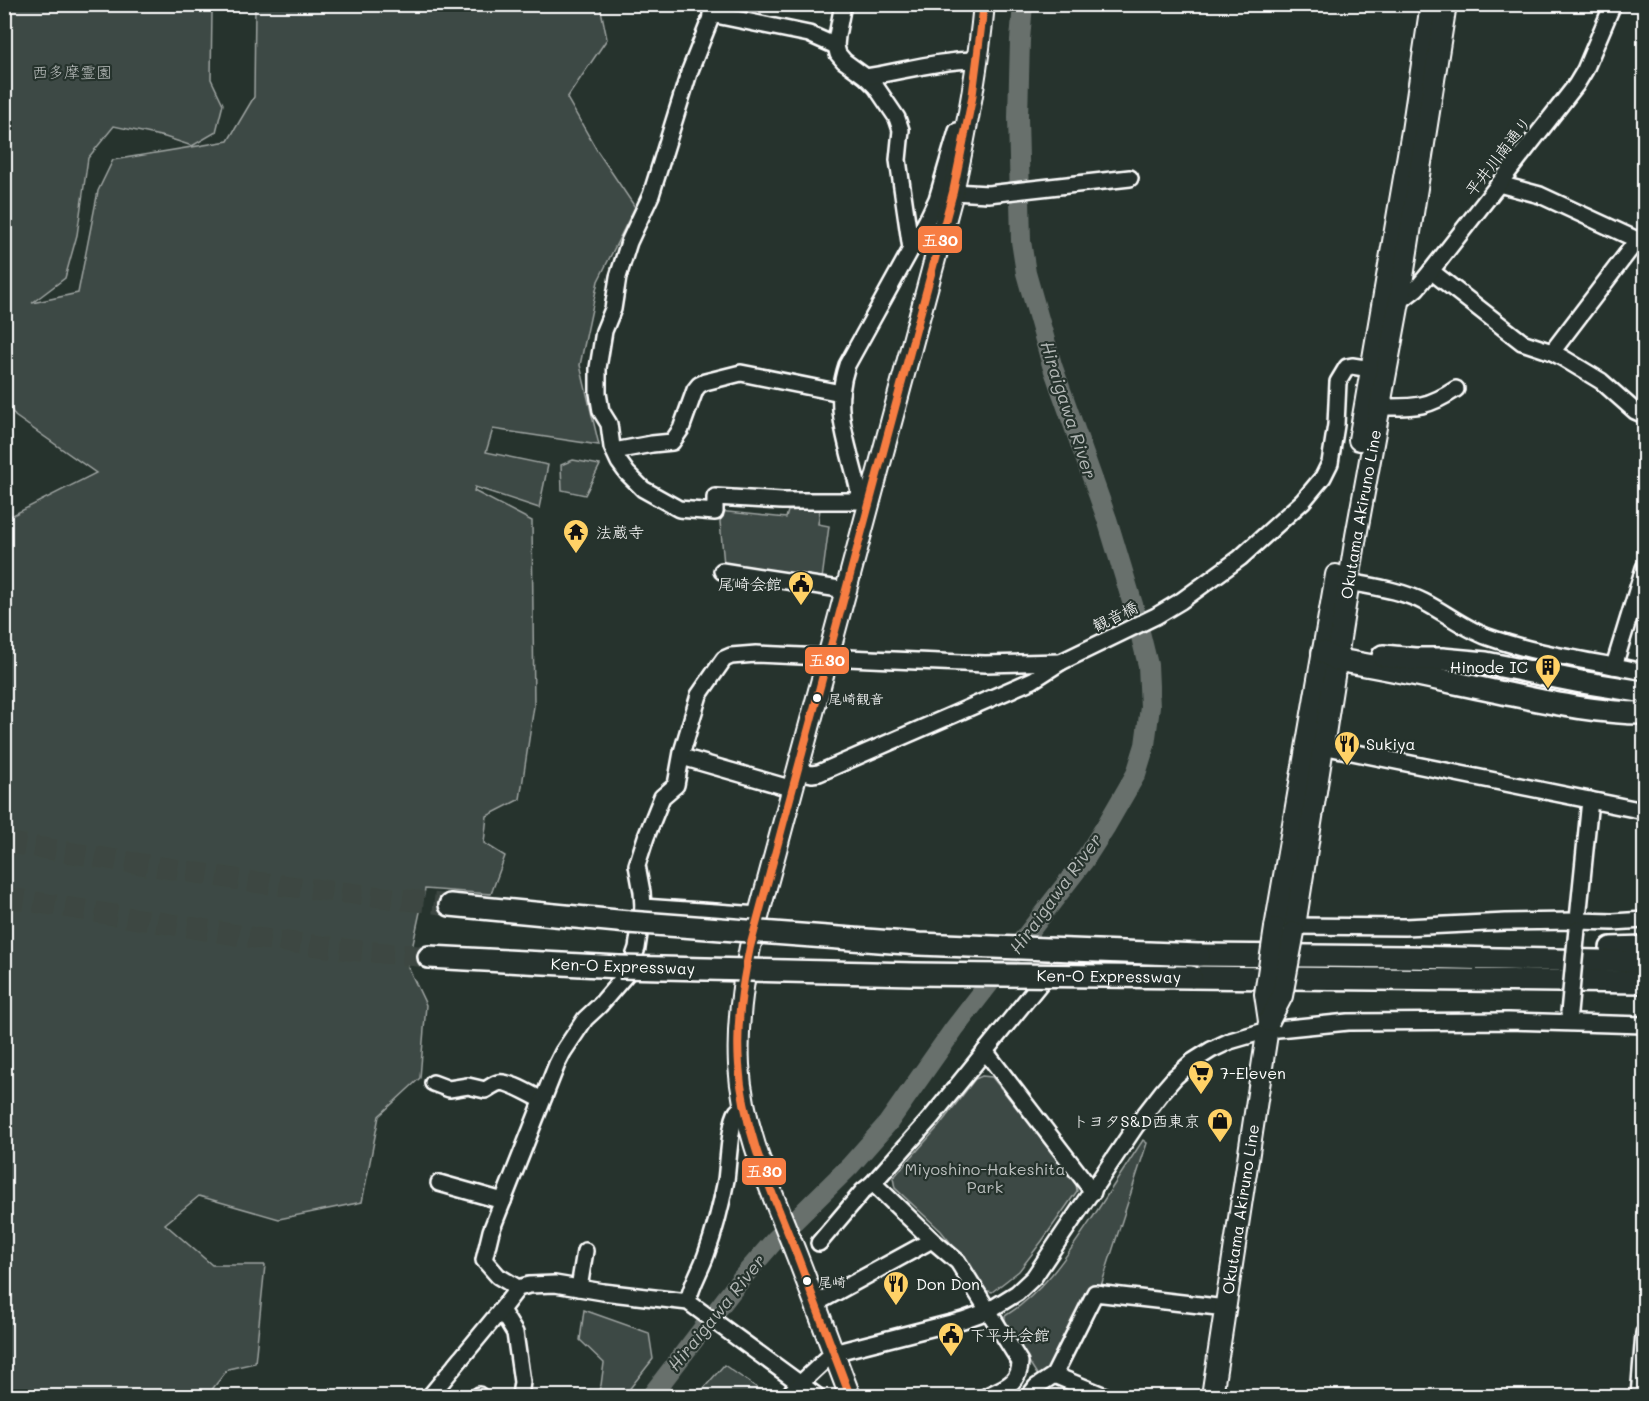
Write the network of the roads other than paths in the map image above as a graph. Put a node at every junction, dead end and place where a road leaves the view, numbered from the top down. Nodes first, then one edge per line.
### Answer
1 (843, 4) edge
2 (984, 4) edge
3 (1431, 4) edge
4 (1446, 4) edge
5 (1612, 4) edge
6 (713, 9) edge
7 (836, 46) junction
8 (978, 60) junction
9 (866, 77) junction
10 (1130, 178) dead end
11 (1499, 184) junction
12 (953, 192) junction
13 (1641, 241) edge
14 (911, 249) junction
15 (1431, 271) junction
16 (1391, 301) junction
17 (1552, 352) junction
18 (1371, 369) junction
19 (1456, 389) dead end
20 (841, 393) junction
21 (1379, 407) junction
22 (1644, 415) edge
23 (614, 451) junction
24 (865, 502) junction
25 (1644, 568) edge
26 (722, 571) dead end
27 (1349, 582) junction
28 (846, 590) junction
29 (1333, 653) junction
30 (828, 658) junction
31 (1061, 662) junction
32 (1614, 666) junction
33 (1644, 672) edge
34 (1436, 673) junction
35 (1644, 690) edge
36 (1644, 712) edge
37 (1322, 746) junction
38 (682, 757) junction
39 (795, 780) junction
40 (1590, 800) junction
41 (1644, 811) edge
42 (450, 905) tunnel mouth
43 (643, 908) junction
44 (759, 915) junction
45 (1644, 920) edge
46 (1578, 925) junction
47 (1288, 929) junction
48 (1644, 947) edge
49 (429, 957) tunnel mouth
50 (1407, 957) junction
51 (1644, 962) edge
52 (1042, 981) dead end
53 (1529, 981) junction
54 (1644, 982) edge
55 (1644, 991) edge
56 (1568, 1018) junction
57 (1269, 1025) junction
58 (1644, 1025) edge
59 (986, 1051) junction
60 (433, 1083) dead end
61 (542, 1100) junction
62 (745, 1107) junction
63 (439, 1183) dead end
64 (873, 1183) junction
65 (1093, 1192) junction
66 (503, 1201) junction
67 (932, 1240) junction
68 (819, 1243) dead end
69 (585, 1251) dead end
70 (518, 1288) junction
71 (579, 1288) junction
72 (690, 1304) junction
73 (815, 1304) junction
74 (1226, 1308) junction
75 (501, 1310) junction
76 (988, 1311) junction
77 (1644, 1333) edge
78 (834, 1353) junction
79 (1643, 1362) edge
80 (1054, 1375) junction
81 (801, 1384) junction
82 (430, 1396) edge
83 (520, 1396) edge
84 (787, 1396) edge
85 (818, 1396) edge
86 (850, 1396) edge
87 (987, 1396) edge
88 (1029, 1396) edge
89 (1105, 1396) edge
90 (1212, 1396) edge
91 (1639, 1396) edge

1 - 7 street
2 - 8 main road
3 - 16 main road, Okutama Akiruno Line
4 - 16 main road, Okutama Akiruno Line
5 - 11 street, 平井川南通り
6 - 7 street
6 - 23 street
7 - 9 street
8 - 9 street
8 - 12 main road
8 - 14 street
9 - 14 street
10 - 12 street
11 - 13 street
11 - 15 street, 平井川南通り
12 - 24 main road
13 - 17 street
14 - 20 street
15 - 16 street, 平井川南通り
15 - 17 street
16 - 18 main road, Okutama Akiruno Line
16 - 21 main road, Okutama Akiruno Line
17 - 22 street
18 - 29 main road, Okutama Akiruno Line
18 - 31 street, 観音橋
19 - 21 street
20 - 23 street
20 - 24 street
21 - 27 main road, Okutama Akiruno Line
23 - 24 street
24 - 28 main road
25 - 32 street
26 - 28 street
27 - 29 main road, Okutama Akiruno Line
27 - 32 street
28 - 30 main road
29 - 34 highway
29 - 37 main road, Okutama Akiruno Line
29 - 47 main road, Okutama Akiruno Line
30 - 31 street
30 - 38 street
30 - 39 main road
31 - 39 street, 観音橋
32 - 33 street
34 - 35 highway
34 - 36 highway
37 - 40 street
37 - 47 main road, Okutama Akiruno Line
38 - 39 street, 観音橋
38 - 43 street
39 - 44 main road
40 - 41 street
40 - 46 street
42 - 50 highway, Ken-O Expressway, bridge
43 - 44 street
43 - 61 street
44 - 62 main road
45 - 46 street
46 - 47 street
46 - 56 street, bridge
47 - 57 main road, Okutama Akiruno Line, bridge
48 - 50 highway
49 - 53 highway, Ken-O Expressway, bridge
50 - 51 highway, Ken-O Expressway
52 - 59 street
53 - 54 highway, Ken-O Expressway
53 - 55 highway
56 - 57 street
56 - 58 street
57 - 65 street
57 - 74 main road, Okutama Akiruno Line
59 - 64 street
59 - 65 street
60 - 61 street
61 - 66 street
62 - 72 street
62 - 73 main road
63 - 66 street
64 - 67 street
64 - 68 street
65 - 76 street
66 - 70 street
67 - 73 street
67 - 76 street
69 - 71 street
70 - 71 street
70 - 75 street
71 - 72 street
72 - 81 street
73 - 78 main road
74 - 80 street
74 - 90 main road, Okutama Akiruno Line
75 - 82 street
75 - 83 street
76 - 78 street
76 - 87 street
77 - 79 street
78 - 81 street
78 - 86 main road
79 - 91 street
80 - 88 street
80 - 89 street
81 - 84 street
81 - 85 street

